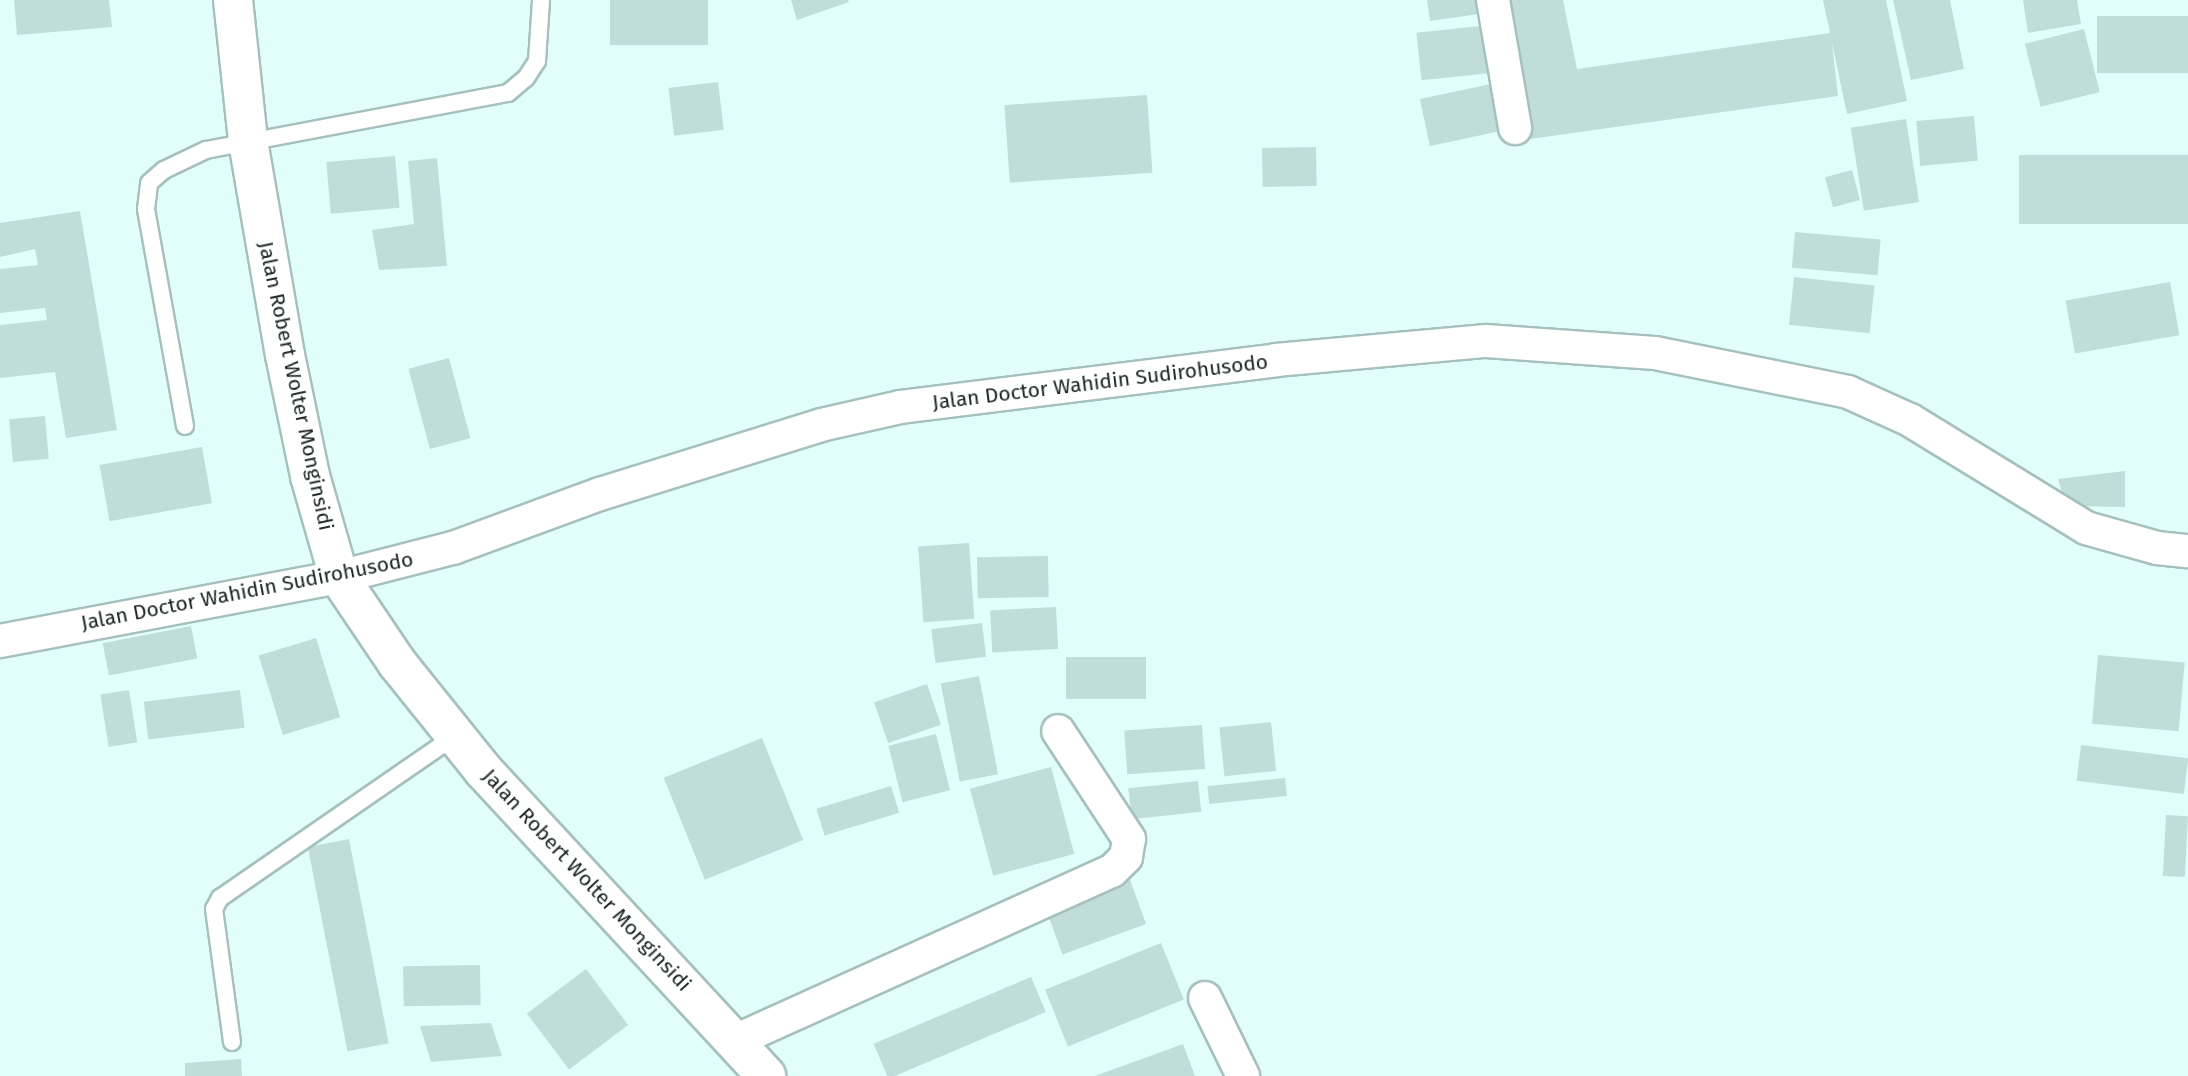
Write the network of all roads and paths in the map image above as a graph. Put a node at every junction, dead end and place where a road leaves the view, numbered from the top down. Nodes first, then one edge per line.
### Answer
1 (233, 0) edge
2 (541, 0) edge
3 (1493, 0) edge
4 (1515, 128) dead end
5 (248, 141) junction
6 (185, 426) dead end
7 (2188, 551) edge
8 (339, 577) junction
9 (0, 641) edge
10 (1058, 731) dead end
11 (455, 736) junction
12 (1205, 998) dead end
13 (737, 1040) junction
14 (232, 1042) dead end
15 (766, 1076) edge
16 (1243, 1076) edge

1 - 5 highway, Jalan Robert Wolter Monginsidi
2 - 5 lane
3 - 4 street
5 - 6 lane
5 - 8 highway, Jalan Robert Wolter Monginsidi
7 - 8 street, Jalan Doctor Wahidin Sudirohusodo
8 - 9 street, Jalan Doctor Wahidin Sudirohusodo
8 - 11 highway, Jalan Robert Wolter Monginsidi
10 - 13 street
11 - 13 highway, Jalan Robert Wolter Monginsidi
11 - 14 lane
12 - 16 street
13 - 15 highway, Jalan Robert Wolter Monginsidi

